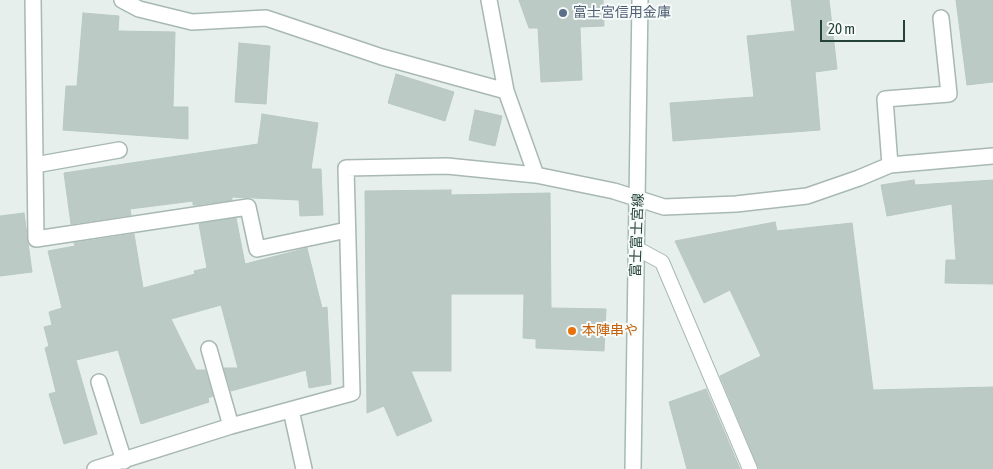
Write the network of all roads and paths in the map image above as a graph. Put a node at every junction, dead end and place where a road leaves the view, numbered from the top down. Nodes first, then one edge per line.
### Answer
1 (33, 0) edge
2 (122, 0) edge
3 (489, 0) edge
4 (640, 0) edge
5 (941, 18) dead end
6 (506, 91) junction
7 (119, 150) dead end
8 (993, 156) edge
9 (35, 165) junction
10 (890, 165) junction
11 (536, 175) junction
12 (638, 199) junction
13 (347, 230) junction
14 (636, 248) junction
15 (209, 349) dead end
16 (99, 382) dead end
17 (291, 410) junction
18 (231, 426) junction
19 (124, 461) junction
20 (95, 469) edge
21 (304, 469) edge
22 (633, 469) edge
23 (750, 469) edge

1 - 9 street
2 - 6 street
3 - 6 street
4 - 12 street, 富士富士宮線
5 - 10 street
6 - 11 street
7 - 9 street
8 - 10 street
9 - 13 street
10 - 12 street
11 - 12 street
11 - 13 street
12 - 14 street, 富士富士宮線
13 - 17 street
14 - 22 street, 富士富士宮線
14 - 23 lane
15 - 18 street
16 - 19 street
17 - 18 street
17 - 21 street
18 - 19 street
19 - 20 street

